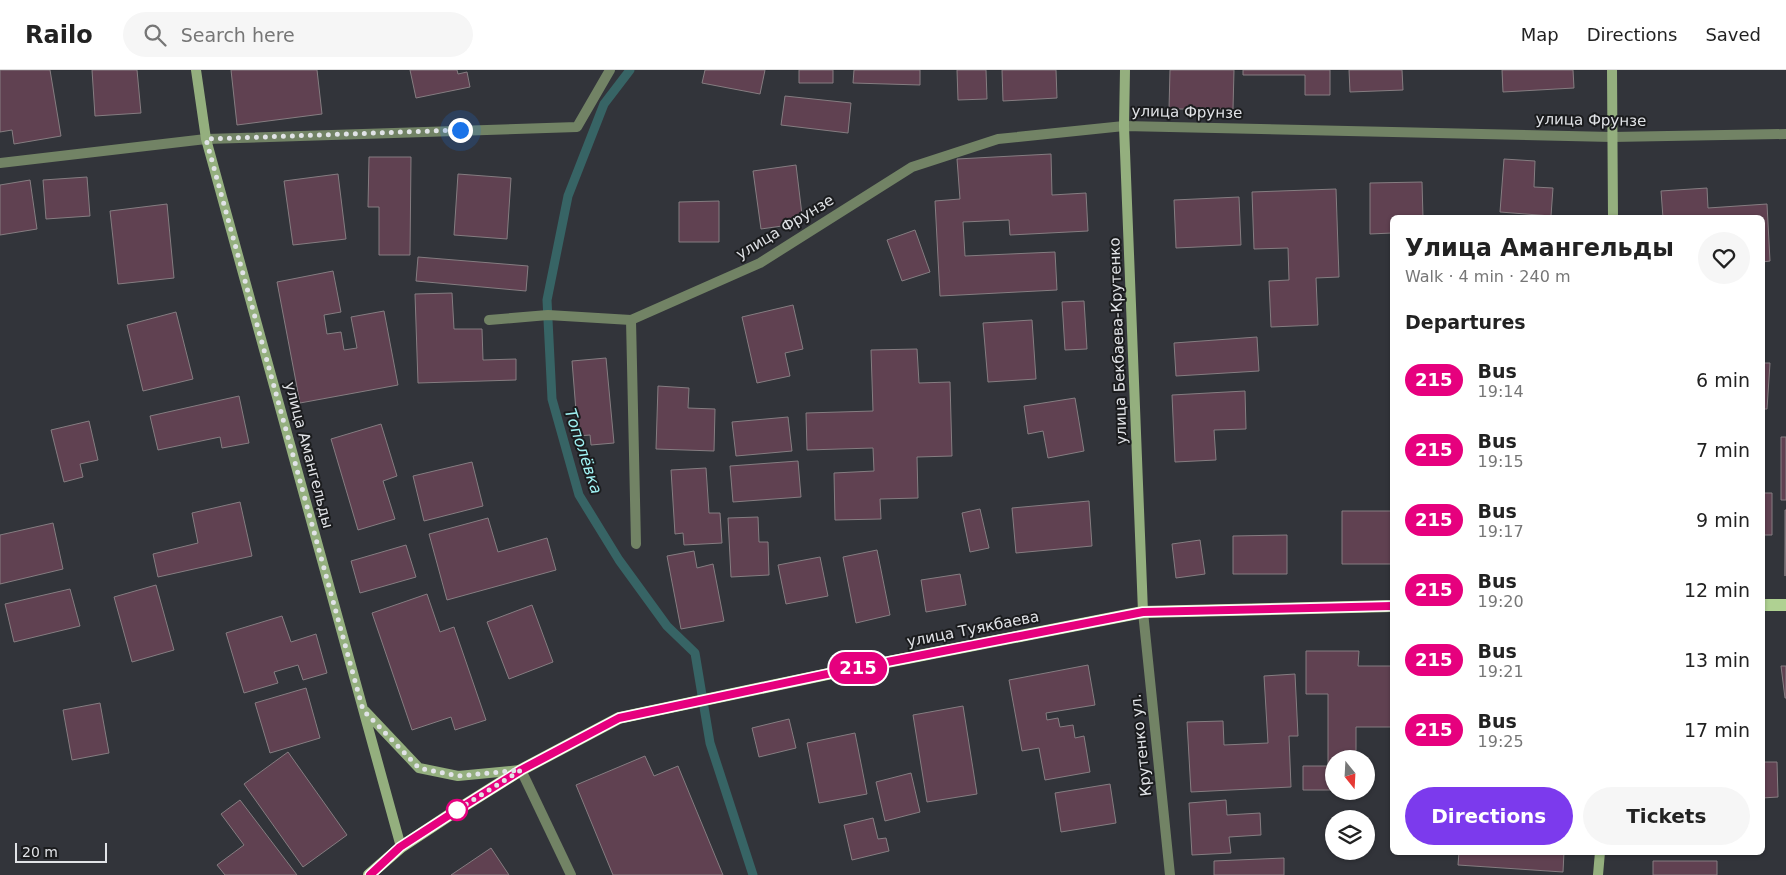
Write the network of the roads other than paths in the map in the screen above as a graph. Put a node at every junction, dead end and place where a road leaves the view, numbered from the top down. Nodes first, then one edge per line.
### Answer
1 (196, 70) edge
2 (610, 70) edge
3 (1125, 70) edge
4 (1612, 70) edge
5 (1124, 126) junction
6 (1786, 134) edge
7 (1612, 137) junction
8 (206, 139) junction
9 (0, 163) edge
10 (1612, 215) edge
11 (489, 320) dead end
12 (631, 320) junction
13 (636, 544) dead end
14 (1765, 605) edge
15 (1786, 605) edge
16 (1390, 606) edge
17 (1143, 612) junction
18 (363, 710) junction
19 (521, 770) junction
20 (400, 847) junction
21 (1600, 855) edge
22 (370, 875) edge
23 (571, 875) edge
24 (1170, 875) edge
25 (1598, 875) edge

1 - 8 street, улица Амангельды
2 - 8 street
3 - 5 street, улица Бекбаева-Крутенко
4 - 7 street
5 - 7 street, улица Фрунзе
5 - 12 street, улица Фрунзе
5 - 17 street, улица Бекбаева-Крутенко
6 - 7 street, улица Фрунзе
7 - 10 street
8 - 9 street
8 - 18 street, улица Амангельды
11 - 12 street, улица Фрунзе
12 - 13 street
14 - 15 main road
16 - 17 main road, улица Туякбаева
17 - 19 main road, улица Туякбаева
17 - 24 street, Крутенко ул.
18 - 19 street
18 - 20 street, улица Амангельды
19 - 20 main road, улица Туякбаева
19 - 23 street
20 - 22 main road, улица Туякбаева
21 - 25 street

